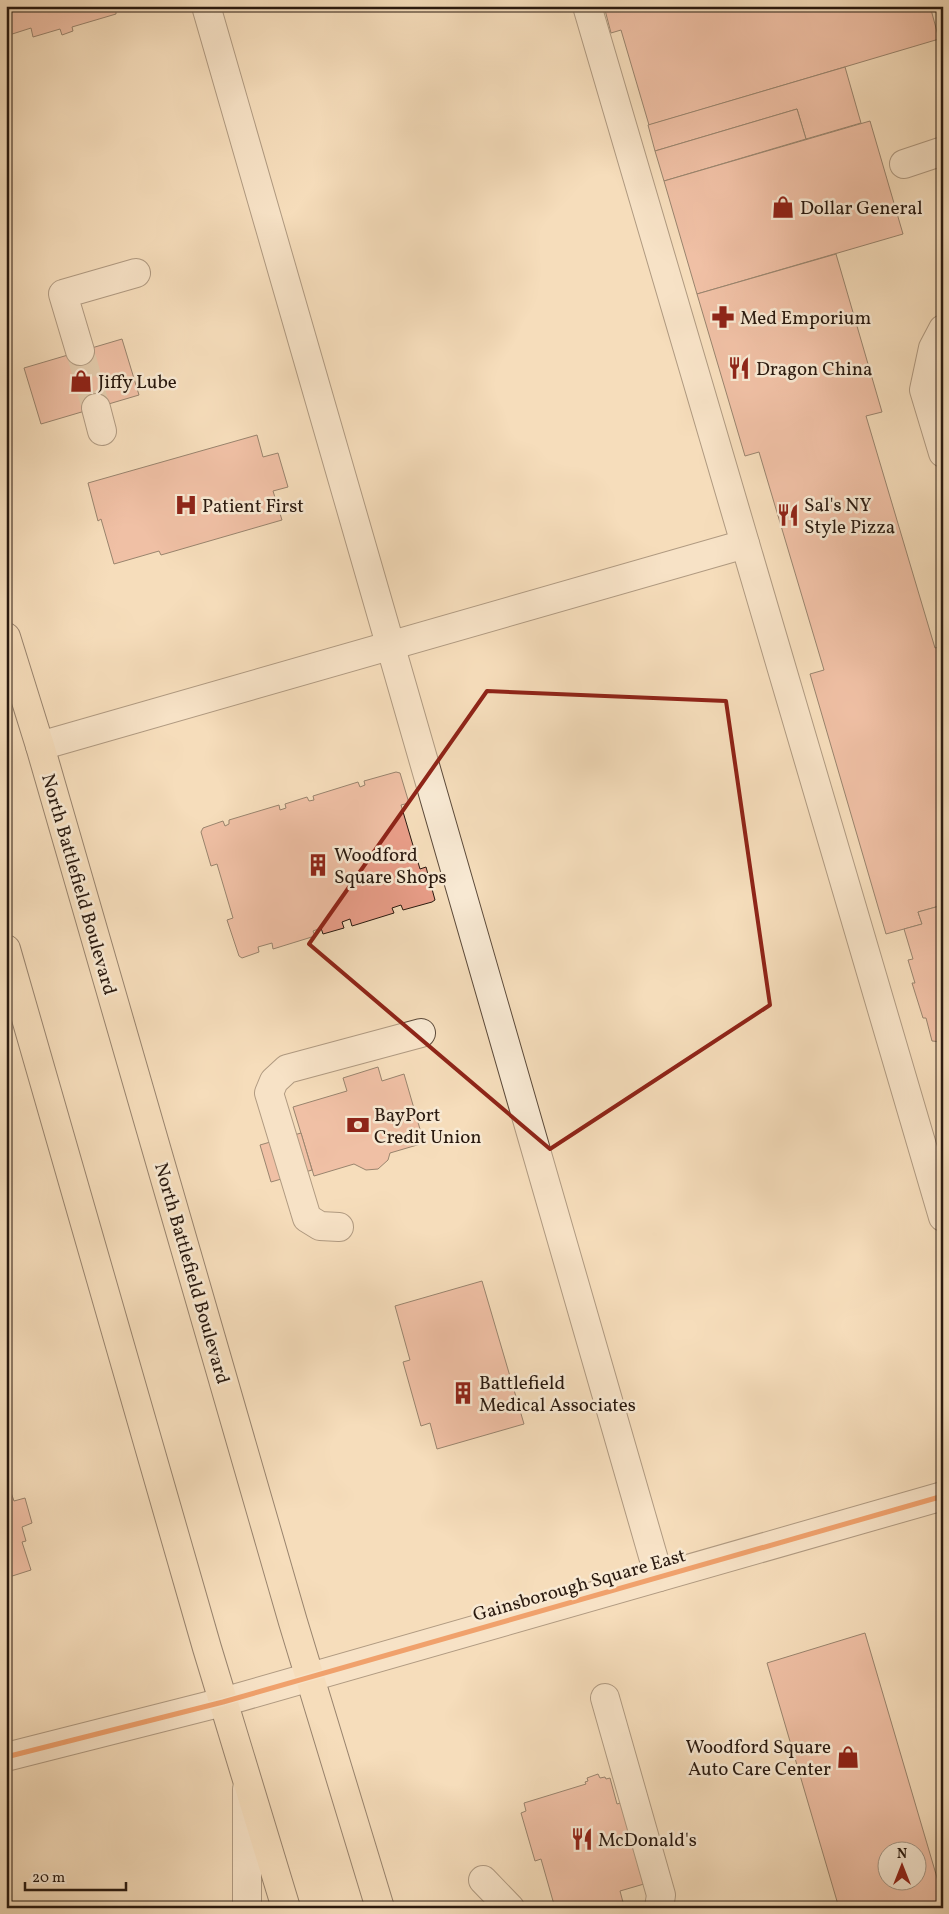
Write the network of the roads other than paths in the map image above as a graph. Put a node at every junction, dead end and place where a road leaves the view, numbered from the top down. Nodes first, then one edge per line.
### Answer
1 (206, 6) edge
2 (587, 6) edge
3 (943, 151) edge
4 (904, 164) dead end
5 (136, 273) dead end
6 (943, 329) edge
7 (80, 352) tunnel mouth
8 (943, 453) edge
9 (745, 544) junction
10 (6, 637) edge
11 (390, 645) junction
12 (40, 746) junction
13 (6, 949) edge
14 (421, 1033) dead end
15 (943, 1216) edge
16 (339, 1227) dead end
17 (943, 1496) edge
18 (659, 1577) junction
19 (310, 1677) junction
20 (605, 1698) dead end
21 (223, 1702) junction
22 (6, 1757) edge
23 (247, 1783) junction
24 (483, 1880) dead end
25 (247, 1908) edge
26 (286, 1908) edge
27 (380, 1908) edge
28 (510, 1908) edge
29 (659, 1908) edge

1 - 11 street
2 - 9 street
3 - 4 street
5 - 7 street
6 - 8 street
9 - 11 street
9 - 15 street
10 - 12 main road, North Battlefield Boulevard
11 - 12 street
11 - 18 street
12 - 19 main road, North Battlefield Boulevard
13 - 21 main road
14 - 16 street
17 - 18 street, Gainsborough Square East
18 - 19 street, Gainsborough Square East
19 - 21 street, Gainsborough Square East
19 - 27 main road, North Battlefield Boulevard
20 - 29 street
21 - 22 street, Gainsborough Square East
21 - 23 main road
23 - 25 street
23 - 26 main road
24 - 28 street

